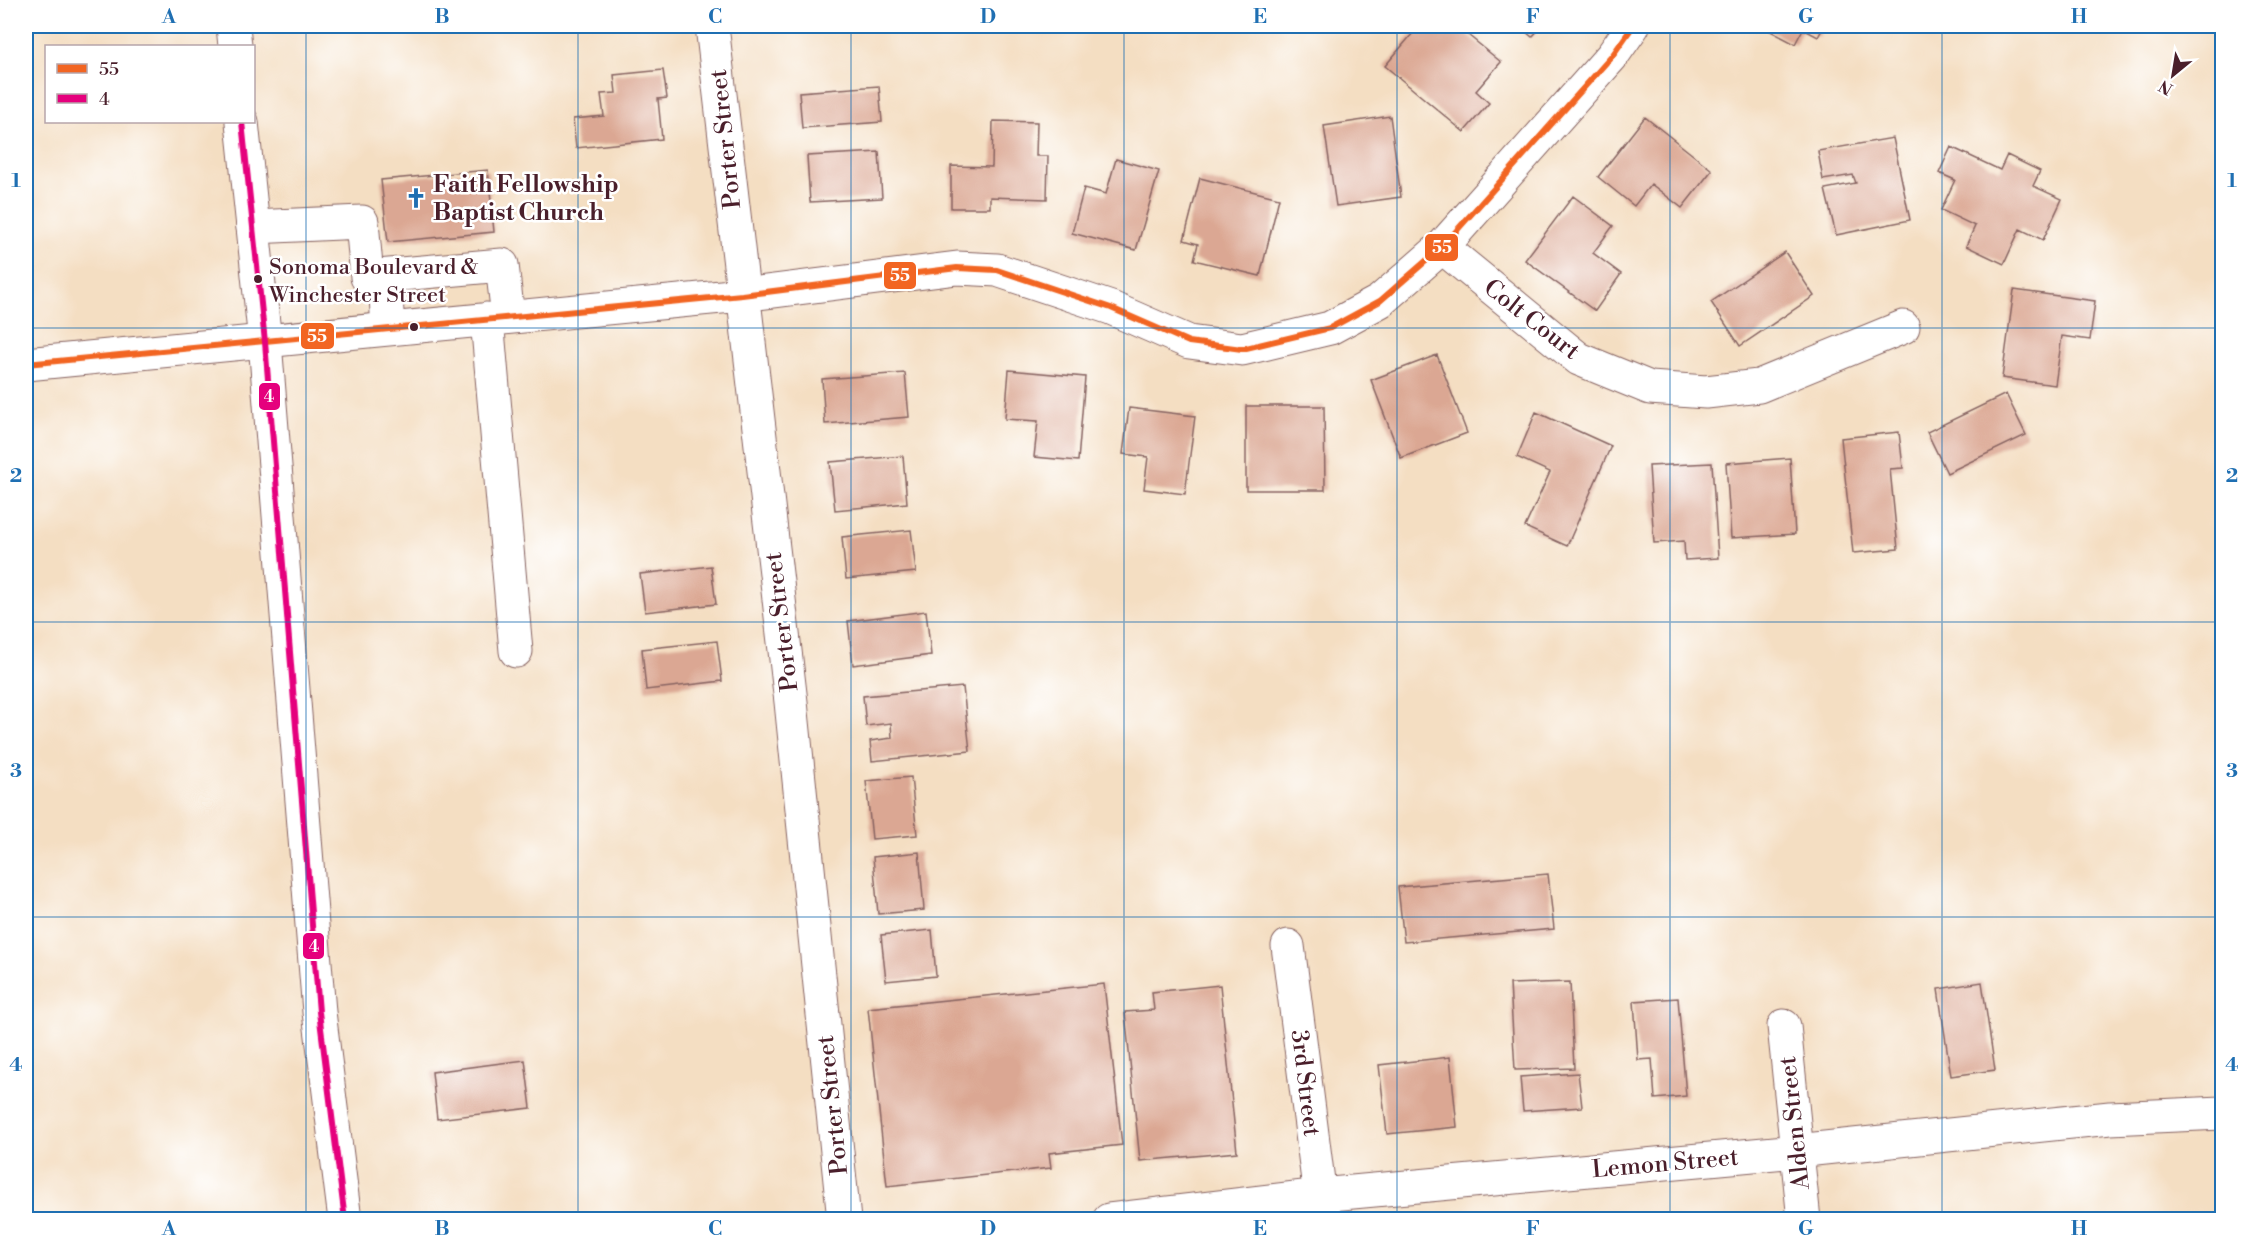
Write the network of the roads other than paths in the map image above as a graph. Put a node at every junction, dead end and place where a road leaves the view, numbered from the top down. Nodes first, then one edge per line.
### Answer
1 (232, 26) edge
2 (712, 26) edge
3 (1633, 26) edge
4 (235, 45) edge
5 (242, 123) edge
6 (253, 227) junction
7 (1442, 247) junction
8 (367, 277) junction
9 (742, 295) junction
10 (498, 318) junction
11 (1903, 327) dead end
12 (388, 328) junction
13 (265, 342) junction
14 (26, 364) edge
15 (516, 651) dead end
16 (1288, 946) dead end
17 (1784, 1026) dead end
18 (2223, 1113) edge
19 (1796, 1151) junction
20 (1322, 1207) edge
21 (345, 1220) edge
22 (844, 1220) edge
23 (1109, 1220) edge
24 (1804, 1220) edge

1 - 4 street
2 - 9 street, Porter Street
3 - 7 street
5 - 6 street
6 - 8 street
6 - 13 street
7 - 9 street
7 - 11 street, Colt Court
8 - 10 street
8 - 12 street
9 - 10 street
9 - 22 street, Porter Street
10 - 12 street
10 - 15 street
12 - 13 street
13 - 14 street
13 - 21 street
16 - 20 street, 3rd Street
17 - 19 street, Alden Street
18 - 19 street, Lemon Street
19 - 20 street, Lemon Street
19 - 24 street, Alden Street
20 - 23 street, Lemon Street

